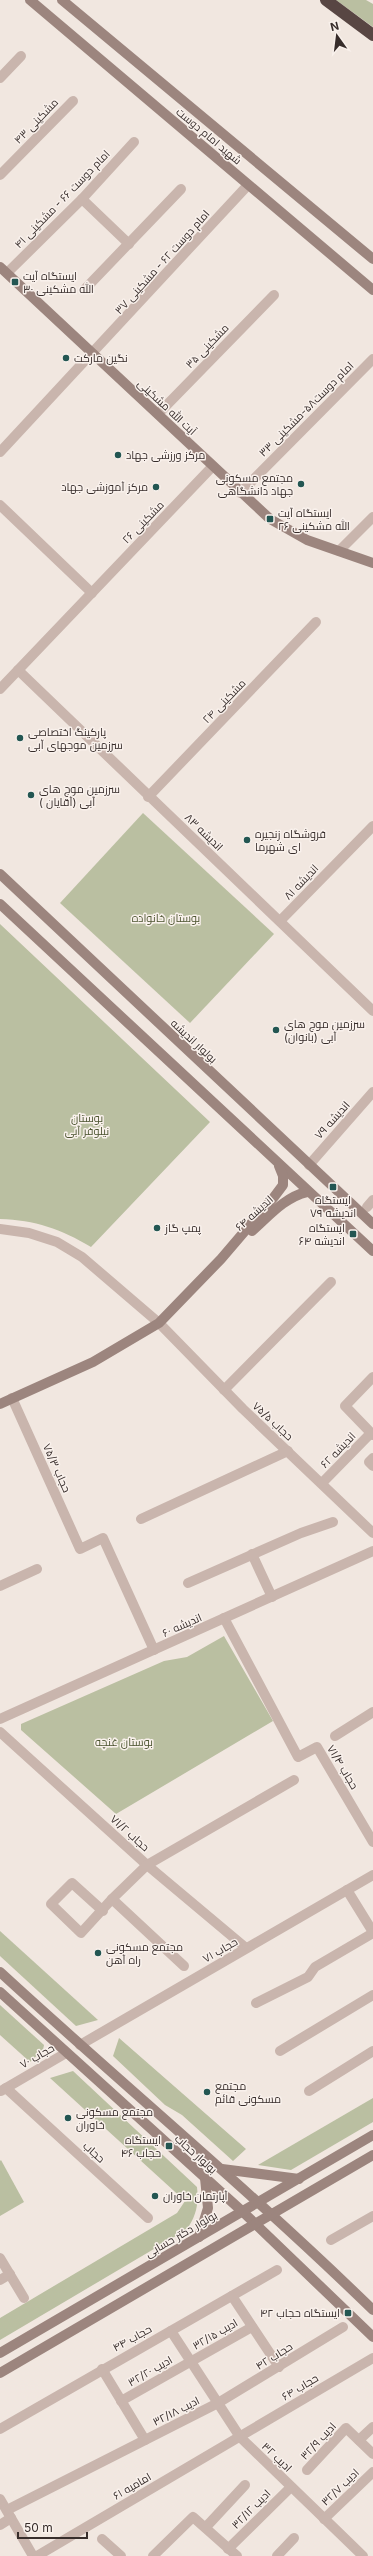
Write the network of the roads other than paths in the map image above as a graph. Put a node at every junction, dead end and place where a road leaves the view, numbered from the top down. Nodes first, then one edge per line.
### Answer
1 (30, 0) edge
2 (62, 0) edge
3 (326, 0) edge
4 (373, 34) edge
5 (21, 56) dead end
6 (0, 78) edge
7 (73, 101) dead end
8 (134, 142) dead end
9 (0, 175) edge
10 (248, 185) junction
11 (181, 189) dead end
12 (82, 199) junction
13 (128, 244) junction
14 (373, 259) edge
15 (3, 270) edge
16 (85, 289) dead end
17 (373, 290) edge
18 (274, 295) dead end
19 (93, 354) junction
20 (373, 359) edge
21 (158, 414) junction
22 (0, 452) edge
23 (212, 467) junction
24 (240, 493) junction
25 (0, 505) edge
26 (373, 517) edge
27 (339, 551) junction
28 (373, 563) edge
29 (92, 593) junction
30 (316, 622) dead end
31 (18, 670) junction
32 (0, 689) edge
33 (148, 796) junction
34 (373, 826) edge
35 (0, 874) edge
36 (0, 904) edge
37 (280, 921) junction
38 (373, 1011) edge
39 (373, 1092) edge
40 (308, 1165) junction
41 (279, 1166) junction
42 (307, 1192) junction
43 (373, 1224) edge
44 (0, 1229) edge
45 (373, 1251) edge
46 (221, 1259) junction
47 (331, 1282) dead end
48 (160, 1323) junction
49 (373, 1377) edge
50 (224, 1390) junction
51 (12, 1398) junction
52 (0, 1404) edge
53 (372, 1434) edge
54 (288, 1451) junction
55 (373, 1458) edge
56 (373, 1466) edge
57 (322, 1483) junction
58 (141, 1519) dead end
59 (333, 1522) dead end
60 (373, 1533) edge
61 (373, 1552) edge
62 (252, 1554) junction
63 (37, 1569) dead end
64 (188, 1583) dead end
65 (0, 1586) edge
66 (272, 1597) junction
67 (224, 1618) junction
68 (154, 1650) junction
69 (373, 1712) edge
70 (0, 1719) edge
71 (0, 1732) edge
72 (335, 1736) dead end
73 (294, 1780) dead end
74 (373, 1842) edge
75 (147, 1865) junction
76 (373, 1875) edge
77 (347, 1890) junction
78 (112, 1899) junction
79 (103, 1911) junction
80 (373, 1932) edge
81 (246, 1948) junction
82 (184, 1966) dead end
83 (0, 1972) edge
84 (0, 1992) edge
85 (373, 1995) edge
86 (256, 2003) dead end
87 (80, 2045) junction
88 (280, 2051) dead end
89 (373, 2051) edge
90 (66, 2053) junction
91 (3, 2090) edge
92 (309, 2091) dead end
93 (373, 2135) edge
94 (373, 2155) edge
95 (221, 2169) junction
96 (205, 2178) junction
97 (300, 2179) junction
98 (260, 2202) junction
99 (243, 2212) junction
100 (273, 2214) junction
101 (373, 2216) edge
102 (148, 2218) dead end
103 (256, 2224) junction
104 (199, 2237) junction
105 (331, 2240) dead end
106 (1, 2262) edge
107 (277, 2270) dead end
108 (10, 2274) junction
109 (0, 2280) edge
110 (232, 2296) junction
111 (24, 2298) dead end
112 (373, 2310) edge
113 (252, 2327) junction
114 (342, 2327) dead end
115 (171, 2330) junction
116 (373, 2337) edge
117 (0, 2352) edge
118 (373, 2358) edge
119 (190, 2362) junction
120 (279, 2367) junction
121 (102, 2369) junction
122 (0, 2373) edge
123 (121, 2401) junction
124 (218, 2404) junction
125 (373, 2427) edge
126 (0, 2429) edge
127 (240, 2437) junction
128 (145, 2440) junction
129 (359, 2440) junction
130 (373, 2454) edge
131 (307, 2470) dead end
132 (373, 2472) edge
133 (245, 2485) dead end
134 (291, 2487) junction
135 (0, 2499) edge
136 (9, 2514) junction
137 (324, 2519) junction
138 (0, 2525) edge
139 (206, 2527) junction
140 (294, 2538) dead end
141 (102, 2539) dead end
142 (228, 2549) junction
143 (33, 2556) edge
144 (37, 2556) edge
145 (121, 2556) edge
146 (154, 2556) edge
147 (236, 2556) edge
148 (277, 2556) edge
149 (362, 2556) edge

1 - 10 main road, شهید امام دوست
2 - 14 main road, شهید امام دوست
3 - 4 highway
5 - 6 street
7 - 9 street, مشکینی ۴۳
8 - 12 street, امام دوست ۶۶ - مشکینی ۴۱
10 - 17 main road, شهید امام دوست
10 - 19 street, امام دوست ۶۲ - مشکینی ۳۷
11 - 13 street
12 - 13 street
12 - 15 street, امام دوست ۶۶ - مشکینی ۴۱
13 - 16 street
15 - 19 main road, آیت الله مشکینی
18 - 21 street, مشکینی ۳۵
19 - 21 main road, آیت الله مشکینی
19 - 22 street, امام دوست ۶۲ - مشکینی ۳۷
20 - 24 street, امام دوست۵۸-مشکینی ۳۳
21 - 23 main road, آیت الله مشکینی
23 - 24 main road, آیت الله مشکینی
23 - 29 street, مشکینی ۲۶
24 - 27 main road, آیت الله مشکینی
25 - 29 street
26 - 27 street
27 - 28 main road, آیت الله مشکینی
29 - 31 street
30 - 33 street, مشکینی ۲۴
31 - 32 street
31 - 33 street, اندیشه ۸۳
33 - 37 street, اندیشه ۸۳
34 - 37 street, اندیشه ۸۱
35 - 40 main road, بولوار اندیشه
36 - 41 main road
37 - 38 street, اندیشه ۸۳
39 - 40 street, اندیشه ۷۹
40 - 43 main road, بولوار اندیشه
41 - 42 main road
41 - 46 main road
42 - 45 main road
42 - 46 main road, اندیشه ۶۴
44 - 48 street, حجاب ۷۵/۵
46 - 48 main road
47 - 50 street
48 - 50 street, حجاب ۷۵/۵
48 - 51 main road
49 - 53 street
50 - 54 street, حجاب ۷۵/۵
51 - 52 main road
51 - 68 street, حجاب ۷۵/۳
53 - 57 street, اندیشه ۶۲
54 - 57 street, حجاب ۷۵/۵
54 - 58 street
55 - 56 street
57 - 60 street, حجاب ۷۵/۵
59 - 62 street
61 - 66 street, اندیشه ۶۰
62 - 64 street
62 - 66 street
63 - 65 street
66 - 67 street, اندیشه ۶۰
67 - 68 street, اندیشه ۶۰
67 - 74 street, حجاب ۷۱/۴
68 - 70 street, اندیشه ۶۰
69 - 72 street
71 - 75 street, حجاب ۷۱/۲
73 - 75 street
75 - 78 street
75 - 81 street, حجاب ۷۱/۲
76 - 77 street, حجاب ۷۱
77 - 80 street
77 - 81 street, حجاب ۷۱
78 - 79 street
78 - 82 street
79 - 79 street
80 - 86 street
81 - 87 street, حجاب ۷۱
83 - 87 main road, بولوار حجاب
84 - 90 main road, بولوار حجاب
85 - 88 street
87 - 95 main road, بولوار حجاب
89 - 92 street
90 - 91 street, حجاب ۷۰
90 - 96 main road, بولوار حجاب
91 - 102 street, حجاب
93 - 97 main road, بولوار دکتر حسابی
94 - 100 main road
95 - 97 main road
95 - 98 main road, بولوار حجاب
96 - 99 main road, بولوار حجاب
96 - 104 main road
97 - 98 main road, بولوار دکتر حسابی
98 - 99 main road, بولوار دکتر حسابی
98 - 100 main road, بولوار حجاب
99 - 103 main road, بولوار حجاب
99 - 104 main road, بولوار دکتر حسابی
100 - 103 main road
100 - 112 main road, بولوار حجاب
101 - 105 street
103 - 116 main road, بولوار حجاب
103 - 122 main road
104 - 117 main road, بولوار دکتر حسابی
106 - 108 street
107 - 110 street, حجاب ۴۴
108 - 109 street
108 - 111 street
110 - 113 street
110 - 115 street, حجاب ۴۴
113 - 119 street, ادیب ۳۲/۱۵
113 - 120 street
114 - 120 street, حجاب ۴۲
115 - 119 street, ادیب ۳۲
115 - 121 street, حجاب ۴۴
118 - 127 street, حجاب ۶۴
119 - 123 street, ادیب ۳۲/۲۰
119 - 124 street, ادیب ۳۲
120 - 124 street, حجاب ۴۲
121 - 123 street
121 - 126 street, حجاب ۴۴
123 - 128 street
124 - 127 street, ادیب ۳۲
124 - 128 street, ادیب ۳۲/۱۸
125 - 129 street
127 - 134 street, ادیب ۳۲
127 - 144 street, امامیه ۶۱
128 - 136 street, ادیب ۳۲/۱۸
129 - 130 street
129 - 131 street, ادیب ۳۲/۹
132 - 137 street, ادیب ۳۲/۷
133 - 139 street
134 - 137 street, ادیب ۳۲
134 - 142 street, ادیب ۳۲/۱۲
135 - 136 street
136 - 138 street, ادیب ۳۲/۱۸
136 - 143 street
137 - 149 street, ادیب ۳۲
139 - 142 street
139 - 146 street
140 - 148 street
141 - 145 street
142 - 147 street

